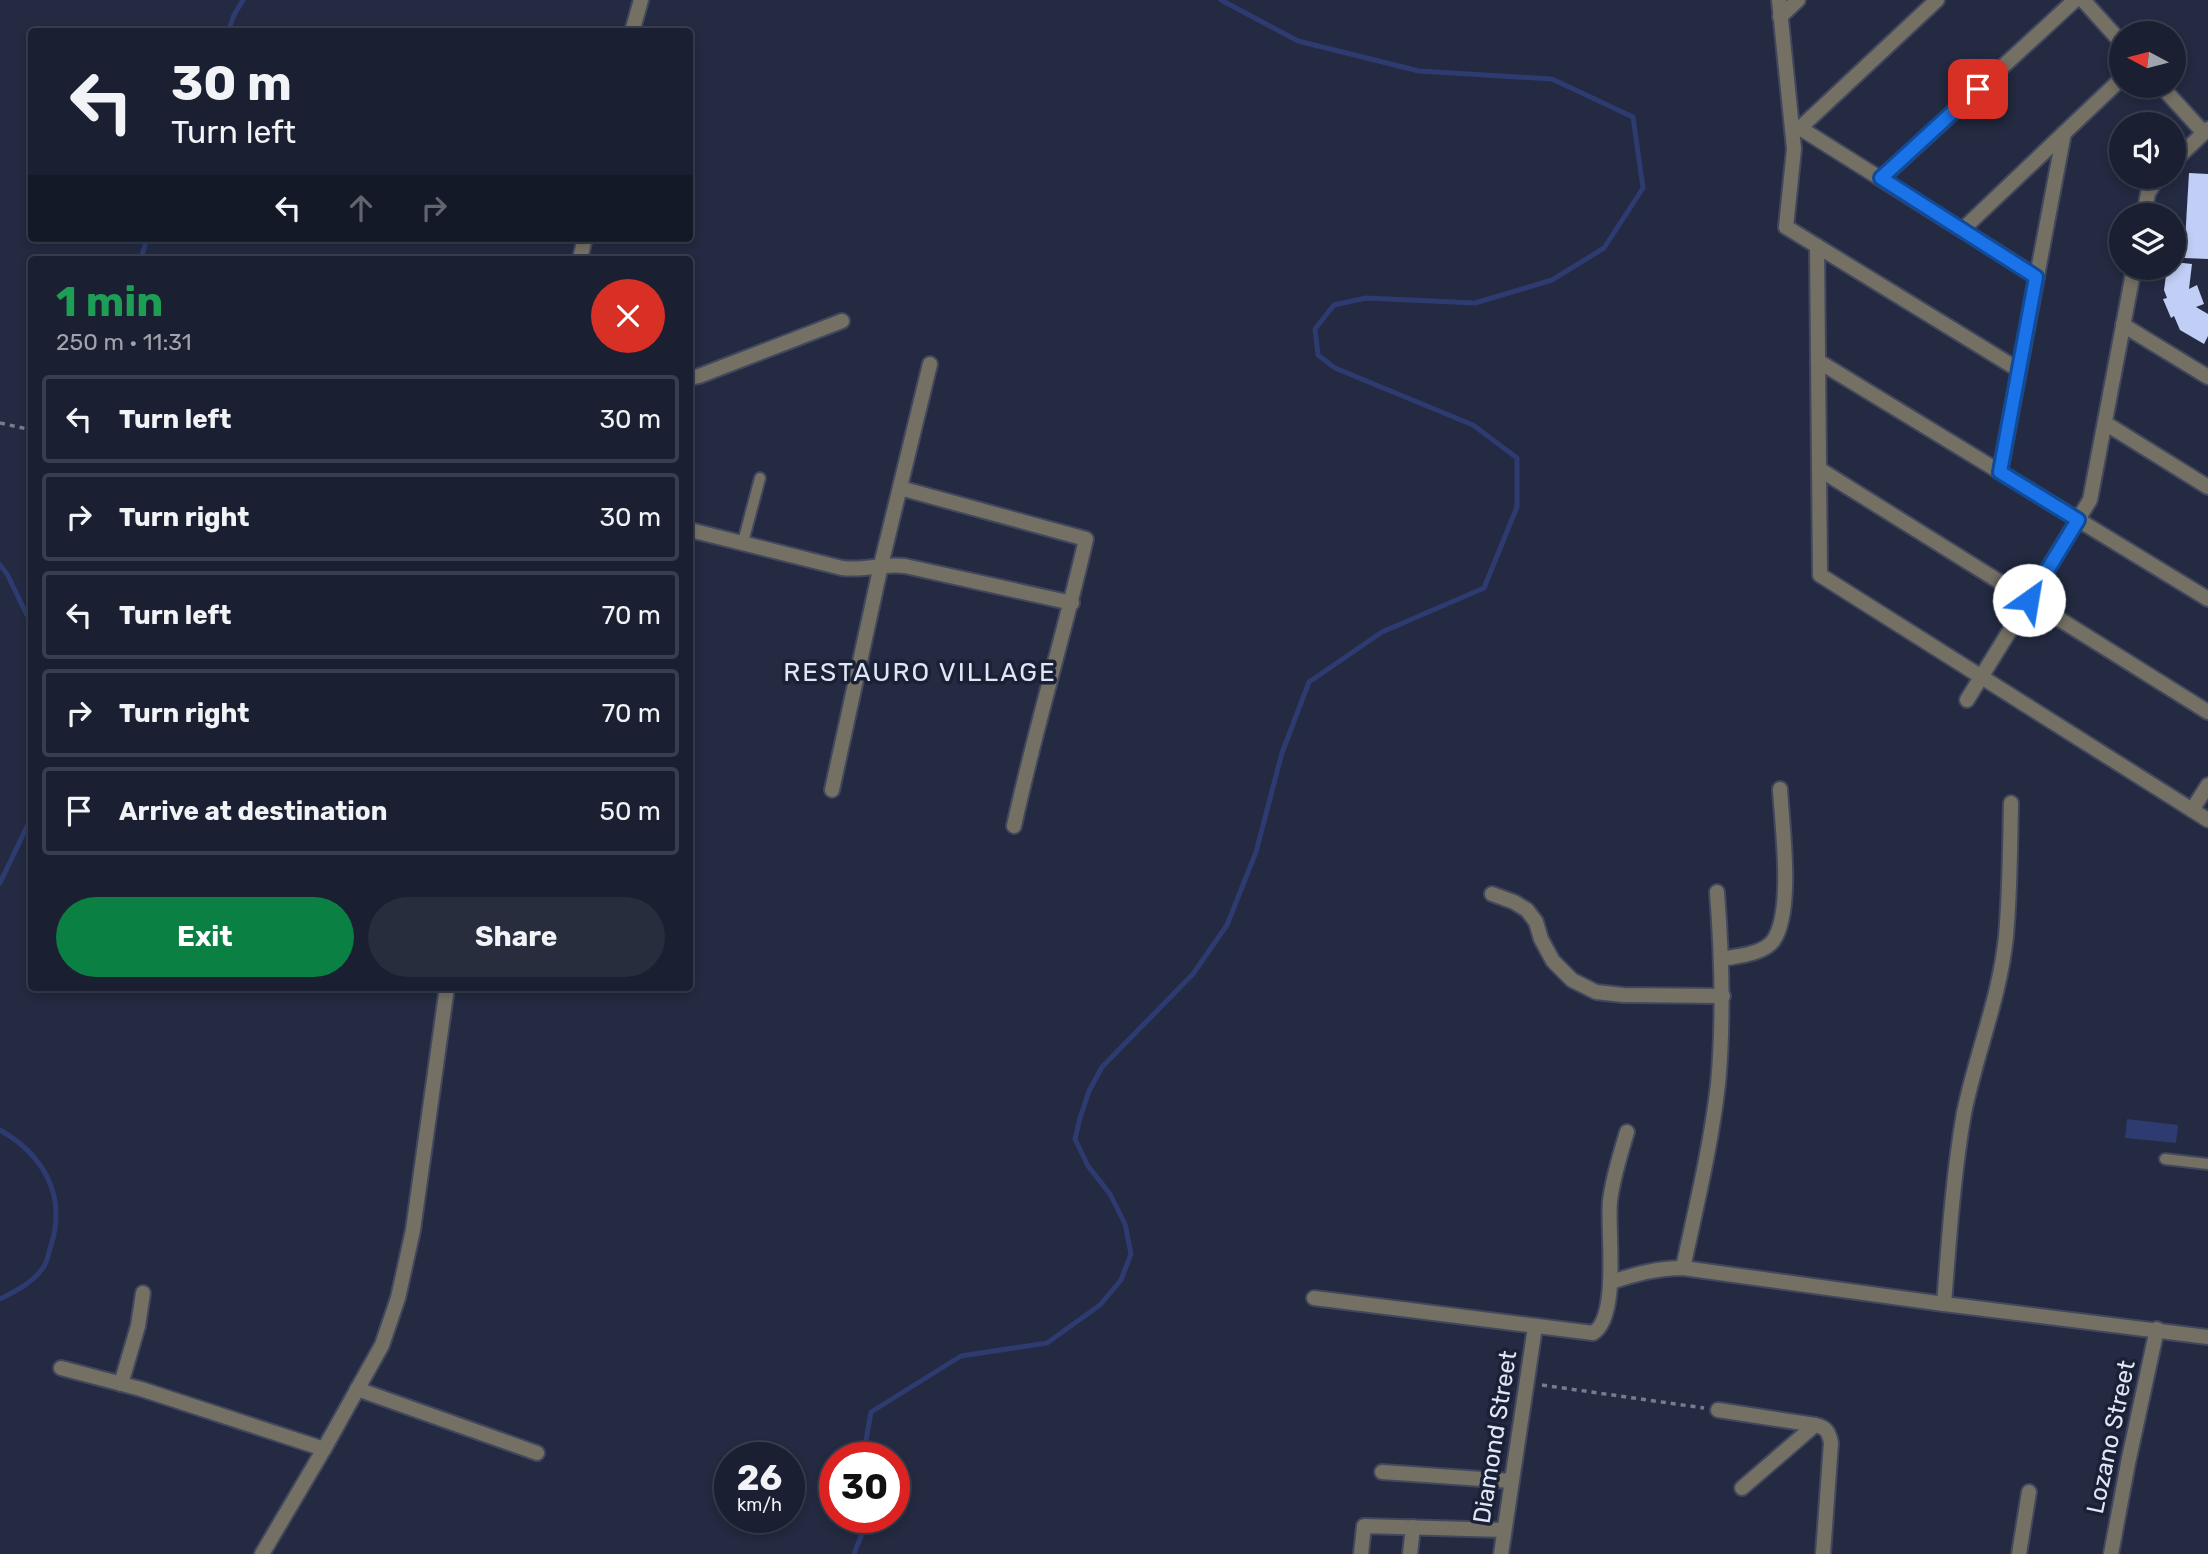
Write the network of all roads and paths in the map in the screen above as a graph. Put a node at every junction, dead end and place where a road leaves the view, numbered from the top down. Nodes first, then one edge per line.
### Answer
1 (641, 0) edge
2 (1779, 0) edge
3 (1798, 0) edge
4 (1937, 0) edge
5 (2075, 0) edge
6 (2083, 0) edge
7 (1780, 17) junction
8 (633, 28) edge
9 (2109, 29) edge
10 (2109, 90) edge
11 (2173, 98) edge
12 (1796, 128) junction
13 (2206, 131) edge
14 (2064, 133) junction
15 (2186, 150) edge
16 (1881, 178) junction
17 (1962, 230) junction
18 (1817, 246) junction
19 (2036, 277) junction
20 (2132, 280) edge
21 (842, 321) dead end
22 (2123, 325) junction
23 (1818, 361) junction
24 (930, 364) dead end
25 (2019, 370) junction
26 (693, 377) edge
27 (2208, 377) edge
28 (0, 423) edge
29 (2105, 423) junction
30 (28, 429) edge
31 (1819, 469) junction
32 (2000, 472) junction
33 (760, 478) dead end
34 (2208, 487) edge
35 (900, 488) junction
36 (2078, 520) junction
37 (693, 531) edge
38 (743, 542) junction
39 (881, 565) junction
40 (2208, 599) edge
41 (2029, 600) junction
42 (1072, 603) junction
43 (1982, 677) junction
44 (1967, 700) dead end
45 (2208, 712) edge
46 (2208, 785) edge
47 (1780, 789) dead end
48 (832, 790) dead end
49 (2011, 803) dead end
50 (2192, 810) junction
51 (2208, 820) edge
52 (1014, 826) dead end
53 (1717, 892) dead end
54 (1492, 894) dead end
55 (1722, 958) junction
56 (446, 991) edge
57 (1723, 996) junction
58 (1627, 1132) dead end
59 (2165, 1160) dead end
60 (2208, 1164) edge
61 (1683, 1268) junction
62 (1611, 1282) junction
63 (143, 1293) dead end
64 (1314, 1298) dead end
65 (1944, 1304) junction
66 (1535, 1326) junction
67 (2157, 1329) junction
68 (2208, 1337) edge
69 (61, 1368) dead end
70 (1526, 1383) junction
71 (121, 1384) junction
72 (357, 1389) junction
73 (1718, 1410) joint
74 (1815, 1425) junction
75 (324, 1449) junction
76 (537, 1453) dead end
77 (1382, 1472) dead end
78 (1511, 1481) junction
79 (1742, 1488) dead end
80 (2029, 1492) dead end
81 (1413, 1527) junction
82 (1504, 1530) junction
83 (262, 1554) edge
84 (1361, 1554) edge
85 (1410, 1554) edge
86 (1501, 1554) edge
87 (1823, 1554) edge
88 (2019, 1554) edge
89 (2110, 1554) edge

1 - 8 street
2 - 7 street
3 - 7 street
4 - 12 street
5 - 16 street
6 - 9 street
7 - 12 street
10 - 14 street
11 - 13 street
12 - 16 street
12 - 18 street
13 - 15 street
14 - 17 street
14 - 19 street
16 - 17 street
17 - 19 street
18 - 23 street
18 - 25 street
19 - 25 street
20 - 22 street
21 - 26 street
22 - 27 street
22 - 29 street
23 - 31 street
23 - 32 street
24 - 35 street
25 - 32 street
28 - 30 path
29 - 34 street
29 - 36 street
31 - 41 street
31 - 43 street
32 - 36 street
33 - 38 lane
35 - 39 street
35 - 42 street
36 - 40 street
36 - 41 street
37 - 38 street
38 - 39 street
39 - 42 street
39 - 48 street
41 - 43 street
41 - 45 street
42 - 52 street
43 - 44 street
43 - 50 street
46 - 50 street
47 - 55 street
49 - 65 street
50 - 51 street
53 - 55 street
54 - 57 street
55 - 57 street
56 - 72 street
57 - 61 street
58 - 62 street
59 - 60 lane
61 - 62 street
61 - 65 street
62 - 66 street
63 - 71 street
64 - 66 street
65 - 67 street
66 - 70 street, Diamond Street
67 - 68 street
67 - 89 street, Lozano Street
69 - 71 street
70 - 73 path
70 - 78 street, Diamond Street
71 - 75 street
72 - 75 street
72 - 76 street
73 - 74 street
74 - 79 street
74 - 87 street
75 - 83 street
77 - 78 street
78 - 82 street, Diamond Street
80 - 88 street
81 - 82 street
81 - 84 street
81 - 85 street
82 - 86 street, Diamond Street

